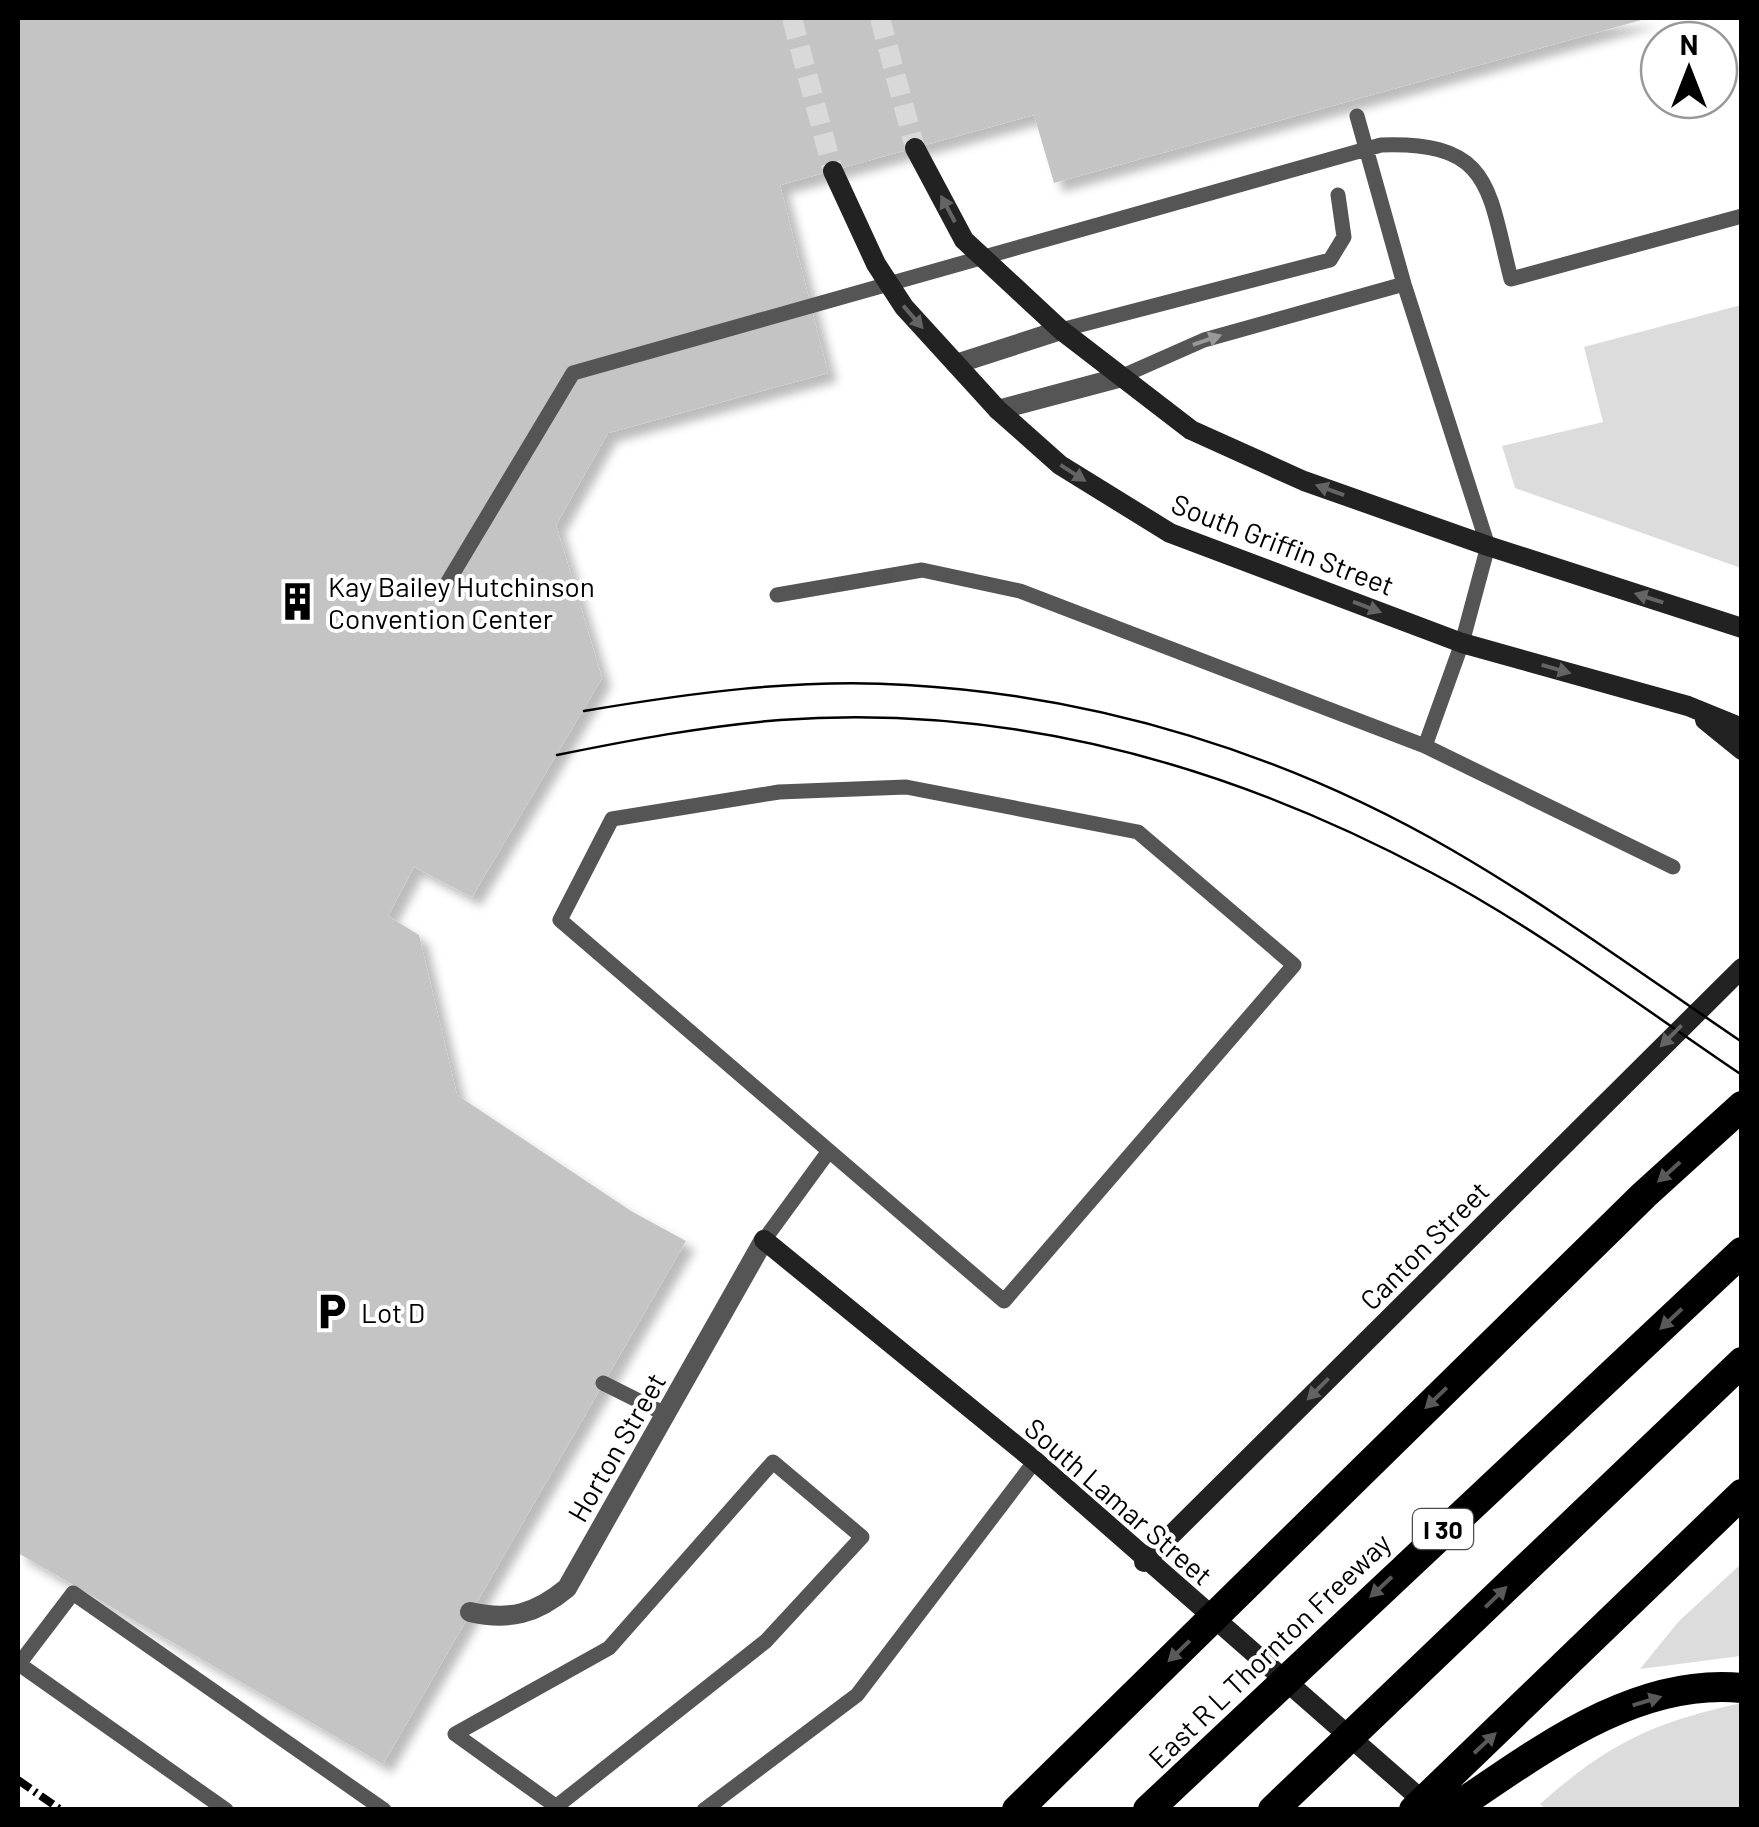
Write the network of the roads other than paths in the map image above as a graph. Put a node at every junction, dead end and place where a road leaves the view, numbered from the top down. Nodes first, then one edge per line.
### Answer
1 (1357, 116) dead end
2 (915, 148) tunnel mouth
3 (833, 171) tunnel mouth
4 (1338, 195) dead end
5 (1742, 216) edge
6 (1404, 284) junction
7 (1061, 330) junction
8 (956, 364) junction
9 (1118, 378) junction
10 (998, 410) junction
11 (1488, 546) junction
12 (440, 595) dead end
13 (777, 595) dead end
14 (1742, 628) edge
15 (1462, 642) junction
16 (1688, 706) junction
17 (1742, 728) edge
18 (1424, 746) junction
19 (1742, 750) edge
20 (1673, 867) dead end
21 (1741, 968) edge
22 (1742, 1106) edge
23 (829, 1151) junction
24 (764, 1240) junction
25 (1742, 1252) edge
26 (1742, 1362) edge
27 (603, 1384) dead end
28 (668, 1415) junction
29 (1034, 1461) junction
30 (1742, 1494) edge
31 (1144, 1562) junction
32 (470, 1612) dead end
33 (1742, 1688) edge
34 (559, 1808) edge
35 (226, 1810) edge
36 (384, 1810) edge
37 (704, 1810) edge
38 (1017, 1810) edge
39 (1148, 1810) edge
40 (1273, 1810) edge
41 (1414, 1810) edge
42 (1433, 1810) edge
43 (1452, 1810) edge

1 - 6 lane
7 -> 2 main road
3 -> 8 main road, South Griffin Street
4 - 7 lane
5 - 12 lane
9 -> 6 lane
6 - 11 lane
7 - 8 street
7 - 9 main road
8 - 10 main road, South Griffin Street
9 - 10 street
11 -> 9 main road
10 -> 15 main road, South Griffin Street
14 -> 11 main road
11 - 15 lane
13 - 18 lane
15 -> 16 main road, South Griffin Street
15 - 18 lane
16 - 17 main road, South Griffin Street
16 - 19 main road
18 - 20 lane
21 -> 31 main road, Canton Street
22 -> 38 highway
23 - 23 lane
23 - 24 lane
24 - 28 street, Horton Street
24 - 29 main road, South Lamar Street
25 -> 39 highway, East R L Thornton Freeway / I 30
40 -> 26 highway
27 - 28 lane
28 - 32 street, Horton Street
29 - 31 main road, South Lamar Street
29 - 37 lane
41 -> 30 highway
31 - 42 main road, South Lamar Street
43 -> 33 highway
34 - 34 lane
35 - 36 lane

